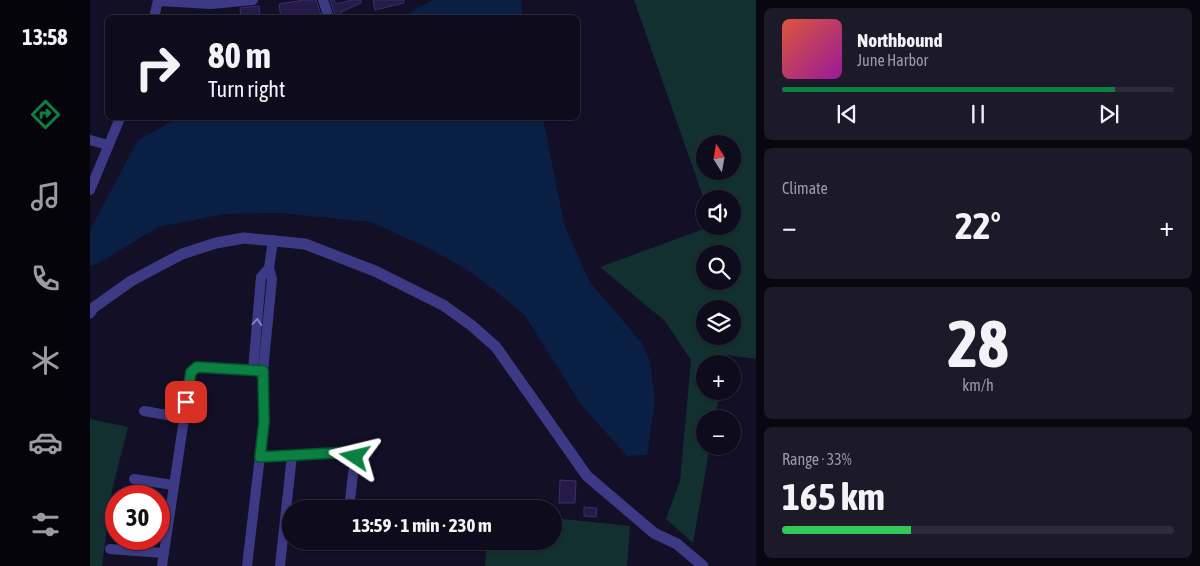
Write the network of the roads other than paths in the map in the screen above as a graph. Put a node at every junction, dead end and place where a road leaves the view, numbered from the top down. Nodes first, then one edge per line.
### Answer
1 (158, 0) edge
2 (252, 0) edge
3 (323, 0) edge
4 (155, 15) edge
5 (328, 15) edge
6 (119, 120) edge
7 (90, 140) edge
8 (108, 145) junction
9 (90, 190) edge
10 (273, 240) junction
11 (91, 309) edge
12 (258, 371) junction
13 (144, 411) dead end
14 (184, 418) junction
15 (292, 455) junction
16 (260, 457) junction
17 (134, 480) dead end
18 (173, 485) junction
19 (290, 500) edge
20 (350, 500) edge
21 (670, 542) junction
22 (128, 550) edge
23 (283, 550) edge
24 (164, 552) junction
25 (162, 566) edge
26 (248, 566) edge
27 (280, 566) edge
28 (693, 566) edge
29 (703, 566) edge

1 - 2 street
1 - 4 street
3 - 5 street
6 - 8 street
7 - 8 street
8 - 9 street
10 - 11 street
10 - 12 street
10 - 21 street
12 - 14 street
12 - 16 street
13 - 14 street
14 - 18 street
15 - 16 street
15 - 19 street
15 - 20 street
16 - 26 street
17 - 18 street
18 - 24 street
21 - 28 street
21 - 29 street
22 - 24 street
23 - 27 street
24 - 25 street

